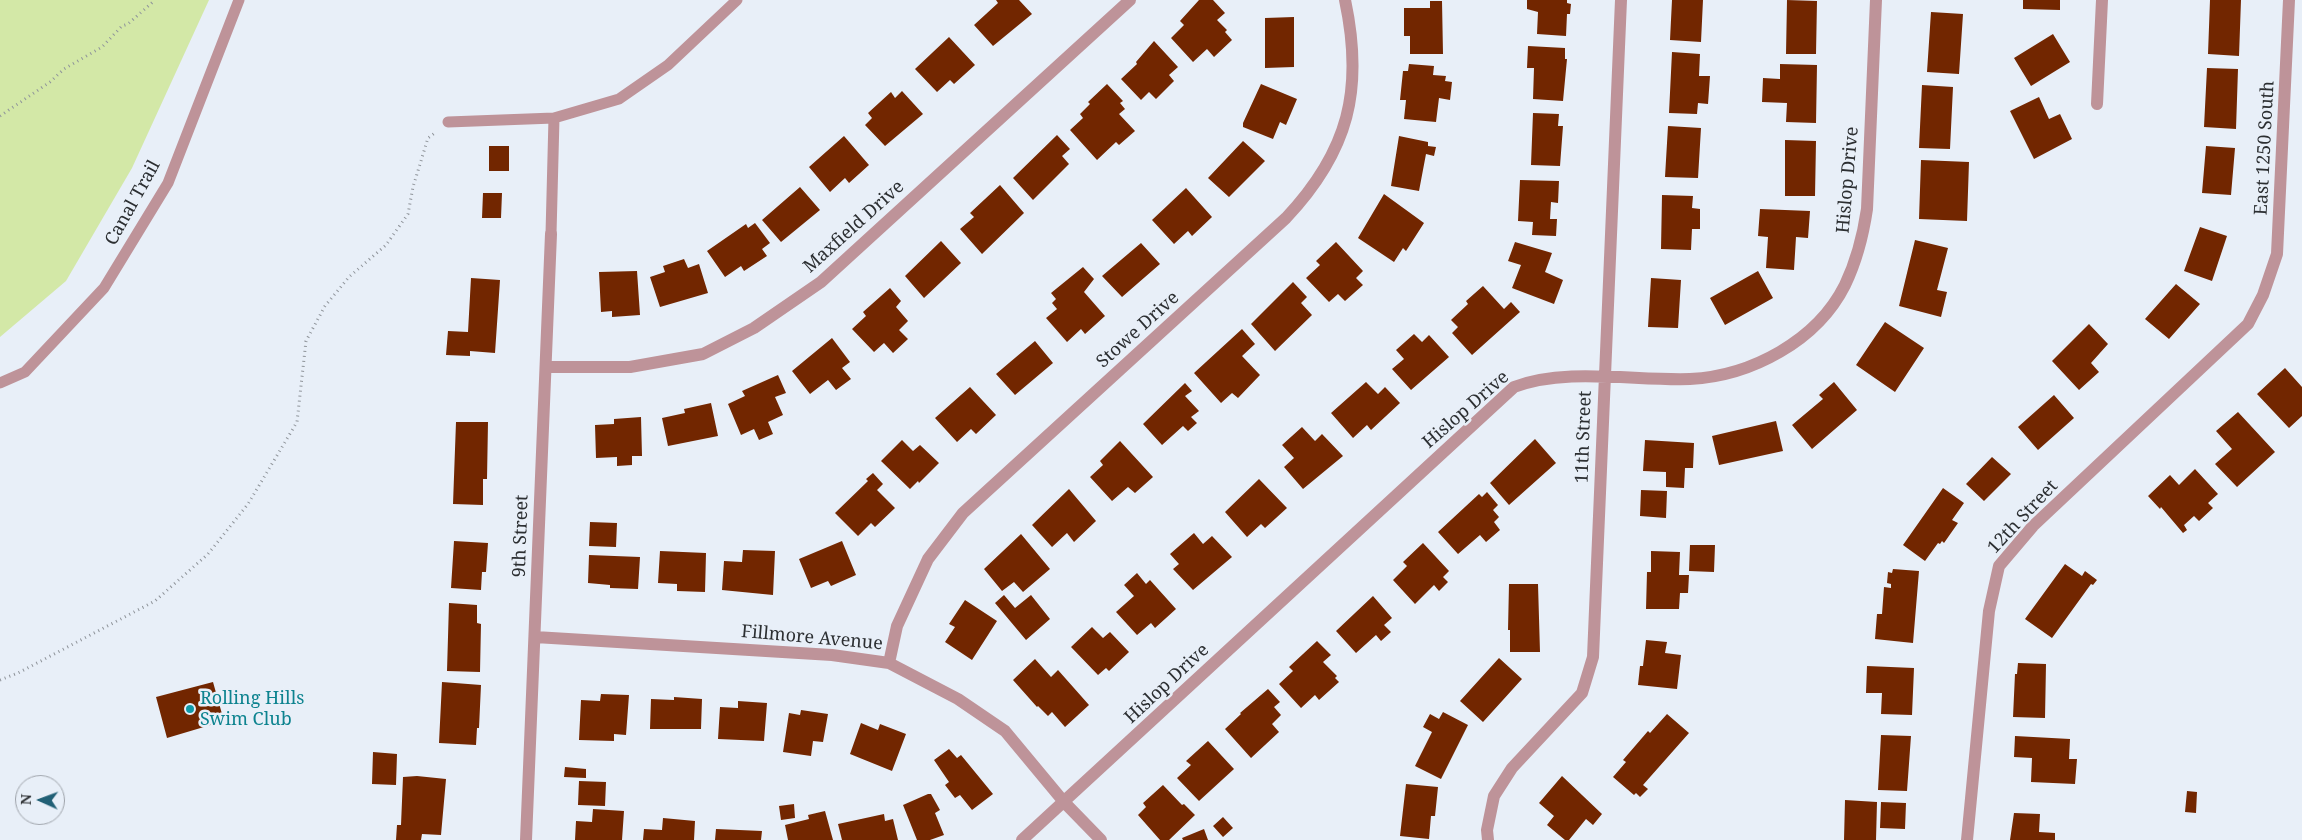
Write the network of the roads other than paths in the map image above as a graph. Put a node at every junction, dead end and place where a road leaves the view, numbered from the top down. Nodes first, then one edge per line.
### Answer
1 (239, 0) edge
2 (737, 0) edge
3 (1130, 0) edge
4 (1345, 0) edge
5 (1621, 0) edge
6 (1876, 0) edge
7 (2102, 0) edge
8 (2289, 0) edge
9 (2097, 104) dead end
10 (554, 118) junction
11 (448, 122) road end
12 (551, 234) joint
13 (2263, 295) joint
14 (546, 367) junction
15 (1604, 378) junction
16 (0, 383) edge
17 (535, 637) junction
18 (890, 663) junction
19 (1064, 802) junction
20 (526, 840) edge
21 (1022, 840) edge
22 (1101, 840) edge
23 (1488, 840) edge
24 (1967, 840) edge

1 - 16 lane, Canal Trail
2 - 10 lane
3 - 14 street, Maxfield Drive
4 - 18 street, Stowe Drive
5 - 15 street, 11th Street
6 - 15 street, Hislop Drive
7 - 9 street
8 - 13 street, East 1250 South
10 - 11 lane
10 - 12 lane
12 - 14 street, 9th Street
13 - 24 street, 12th Street
14 - 17 street, 9th Street
15 - 19 street, Hislop Drive
15 - 23 street, 11th Street
17 - 18 street, Fillmore Avenue
17 - 20 street, 9th Street
18 - 19 street, Fillmore Avenue
19 - 21 street, Hislop Drive
19 - 22 street, Fillmore Avenue

